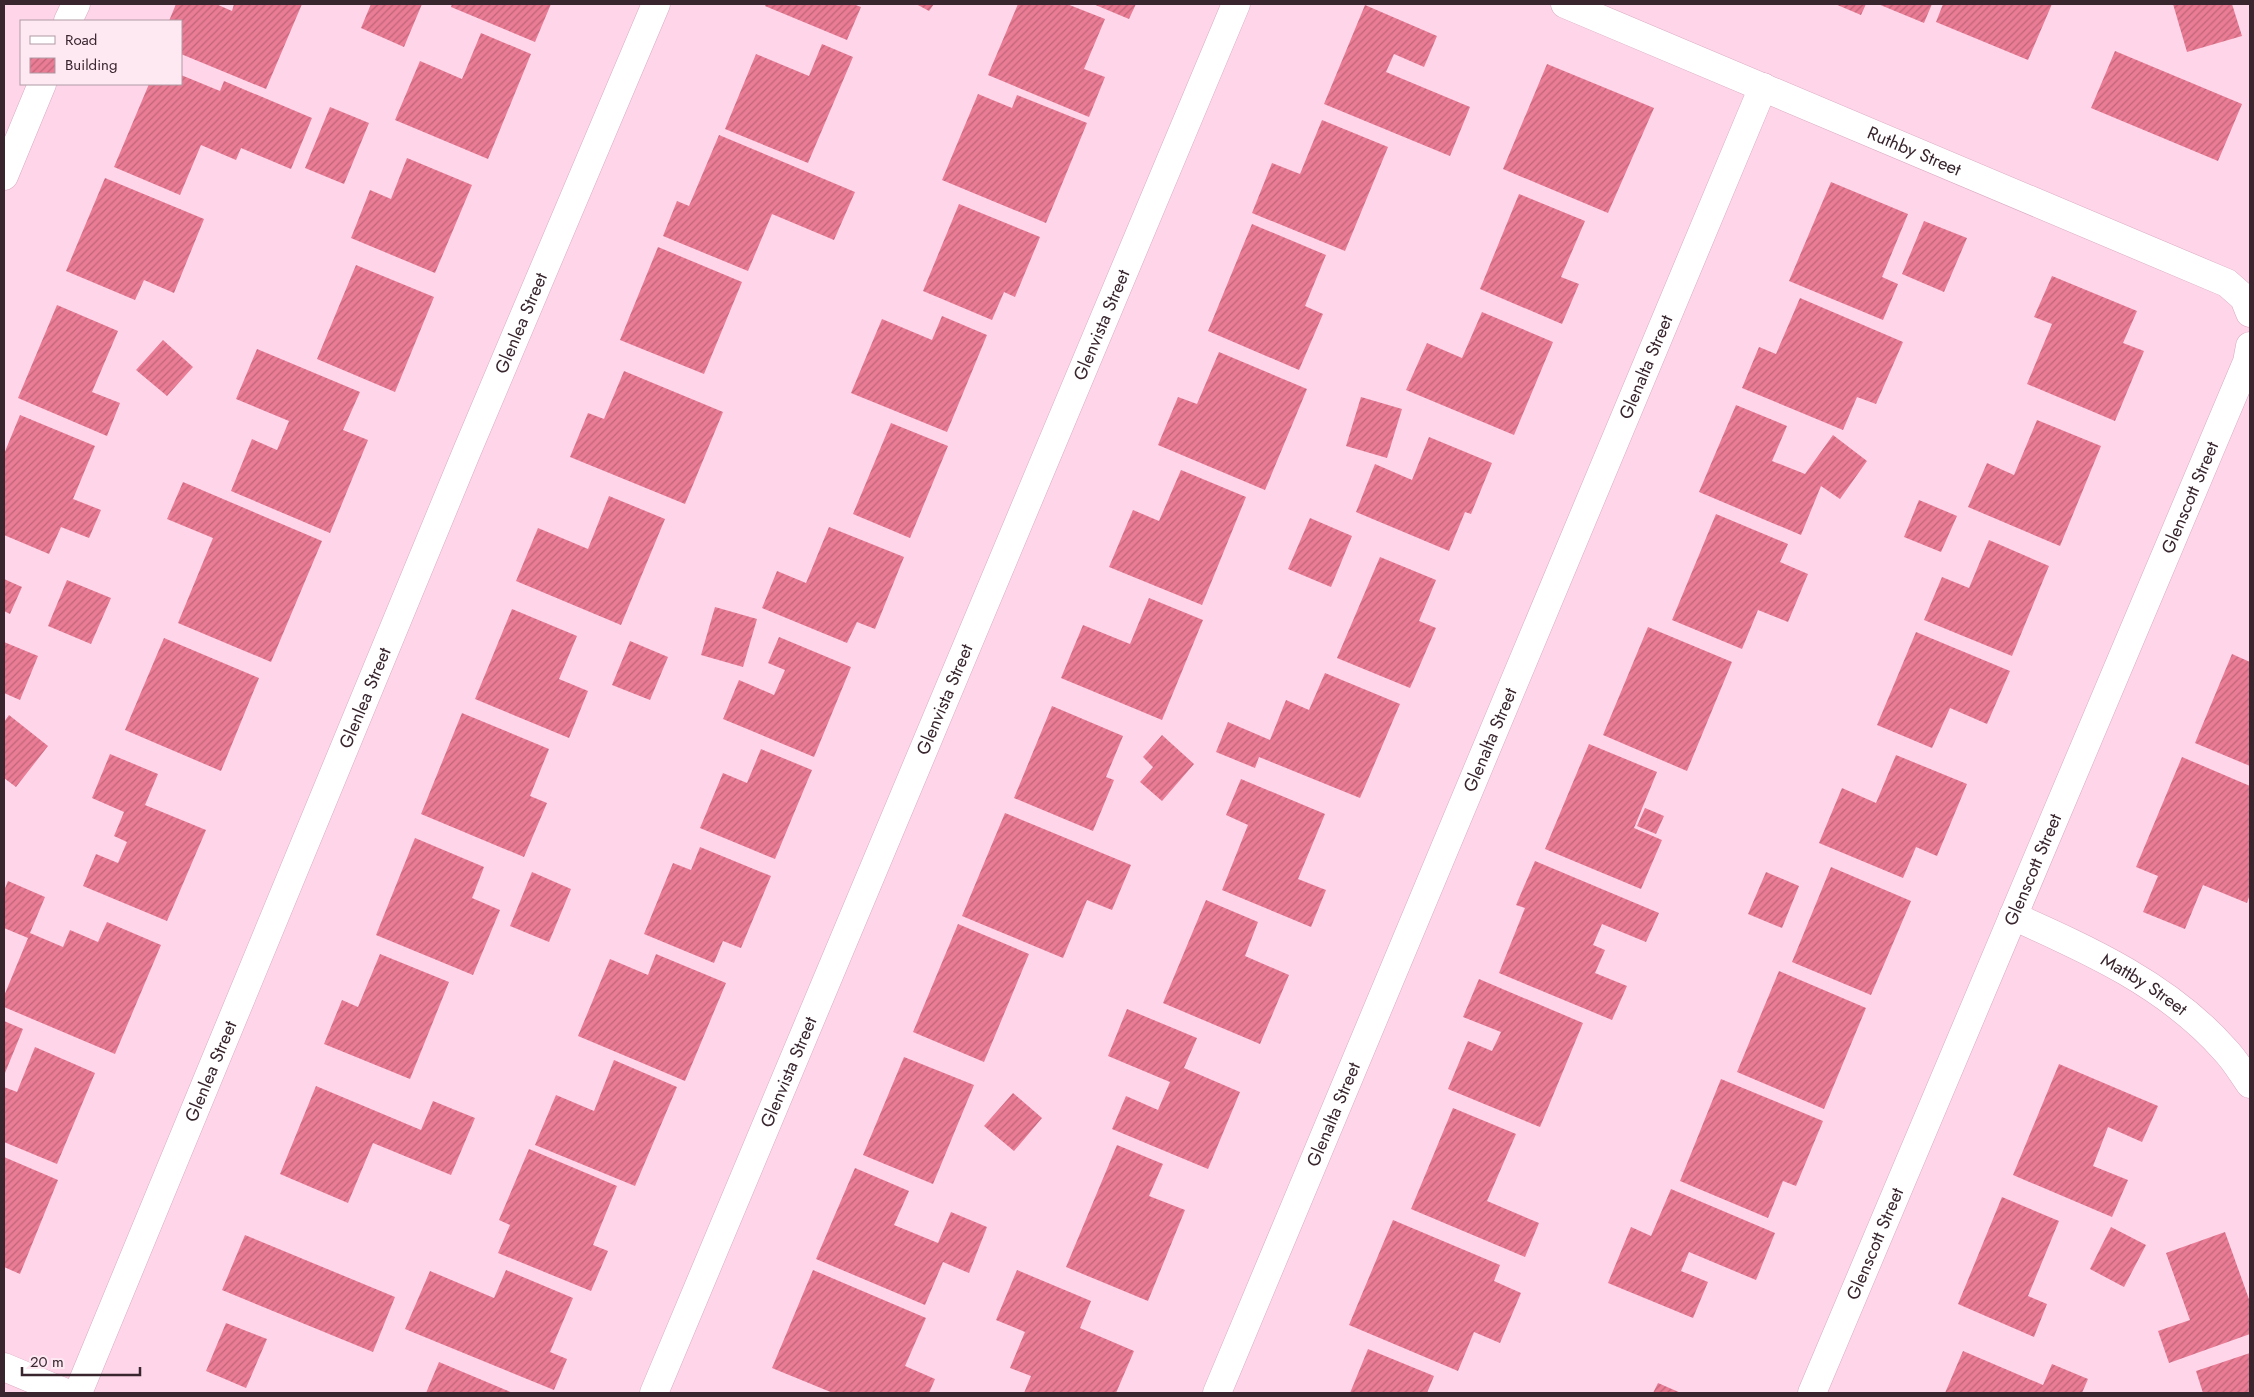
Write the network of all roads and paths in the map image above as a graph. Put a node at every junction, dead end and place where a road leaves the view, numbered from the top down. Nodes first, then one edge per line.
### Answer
1 (76, 4) edge
2 (656, 4) edge
3 (1236, 4) edge
4 (1566, 4) edge
5 (68, 20) edge
6 (42, 85) edge
7 (1763, 87) junction
8 (4, 176) edge
9 (2250, 313) edge
10 (2250, 346) edge
11 (2013, 916) junction
12 (2250, 1084) edge
13 (4, 1367) edge
14 (66, 1393) edge
15 (78, 1393) edge
16 (654, 1393) edge
17 (1218, 1393) edge
18 (1812, 1393) edge

1 - 5 street
2 - 15 street, Glenlea Street
3 - 16 street, Glenvista Street
4 - 7 street, Ruthby Street
6 - 8 street
7 - 9 street, Ruthby Street
7 - 17 street, Glenalta Street
10 - 11 street, Glenscott Street
11 - 12 street, Mattby Street
11 - 18 street, Glenscott Street
13 - 14 street

